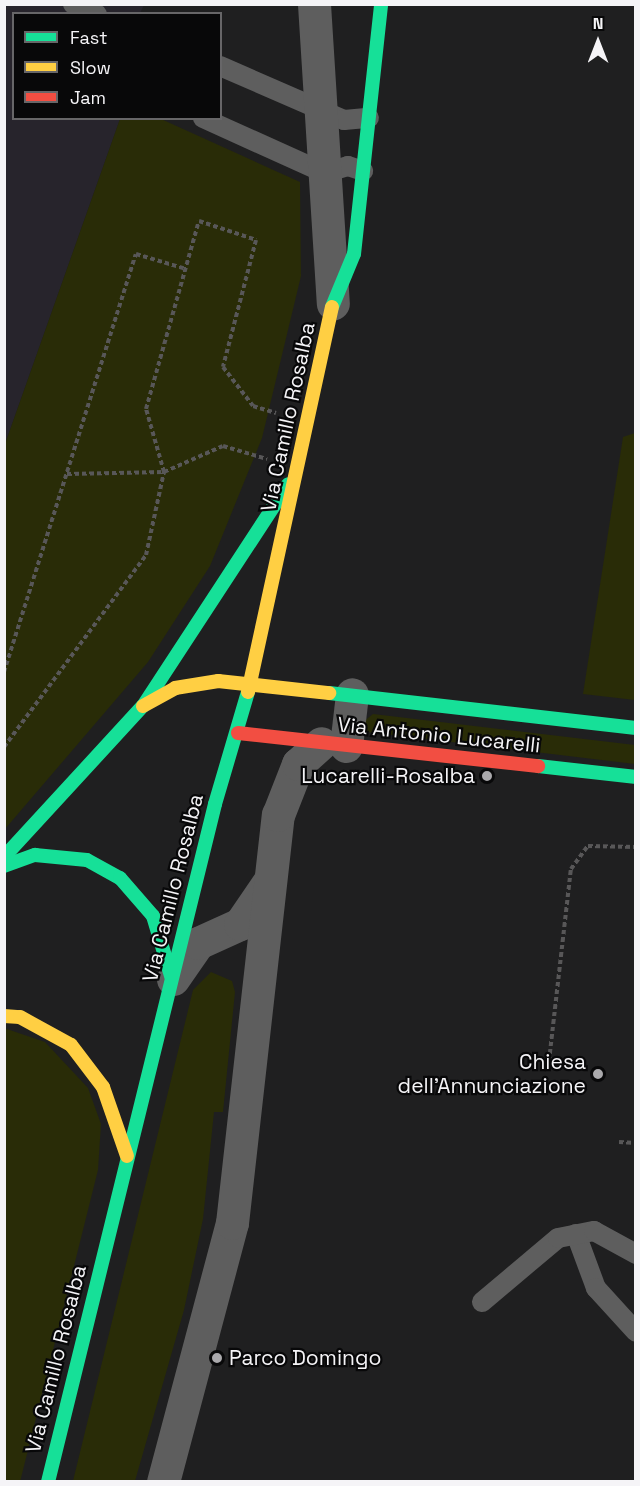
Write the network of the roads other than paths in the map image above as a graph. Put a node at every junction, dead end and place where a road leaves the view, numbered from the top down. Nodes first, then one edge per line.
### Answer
1 (73, 4) edge
2 (314, 4) edge
3 (381, 4) edge
4 (92, 12) edge
5 (222, 67) edge
6 (321, 109) junction
7 (369, 118) junction
8 (207, 120) edge
9 (363, 171) junction
10 (325, 173) junction
11 (333, 303) junction
12 (299, 468) junction
13 (253, 682) junction
14 (352, 694) junction
15 (143, 706) junction
16 (636, 728) edge
17 (238, 733) junction
18 (333, 744) junction
19 (636, 777) edge
20 (4, 856) edge
21 (4, 866) edge
22 (272, 877) junction
23 (172, 981) junction
24 (4, 1016) edge
25 (127, 1156) junction
26 (576, 1234) junction
27 (636, 1254) edge
28 (482, 1302) dead end
29 (636, 1332) edge
30 (48, 1480) edge
31 (163, 1482) edge

1 - 4 lane
2 - 6 street
3 - 7 street, Via Camillo Rosalba
5 - 6 lane
6 - 7 lane
6 - 10 street
7 - 9 street, Via Camillo Rosalba
8 - 10 lane
9 - 10 lane
9 - 11 street, Via Camillo Rosalba
10 - 11 street
11 - 12 street, Via Camillo Rosalba
12 - 13 street, Via Camillo Rosalba
12 - 15 street
13 - 14 street, Via Antonio Lucarelli
13 - 15 street, Via Antonio Lucarelli
13 - 17 street, Via Camillo Rosalba
14 - 16 street, Via Antonio Lucarelli
14 - 18 street
15 - 20 street
17 - 18 street, Via Antonio Lucarelli
17 - 23 street, Via Camillo Rosalba
18 - 19 street, Via Antonio Lucarelli
18 - 22 street
21 - 23 street
22 - 23 street
22 - 31 street
23 - 25 street, Via Camillo Rosalba
24 - 25 street
25 - 30 street, Via Camillo Rosalba
26 - 27 lane
26 - 28 lane
26 - 29 lane

